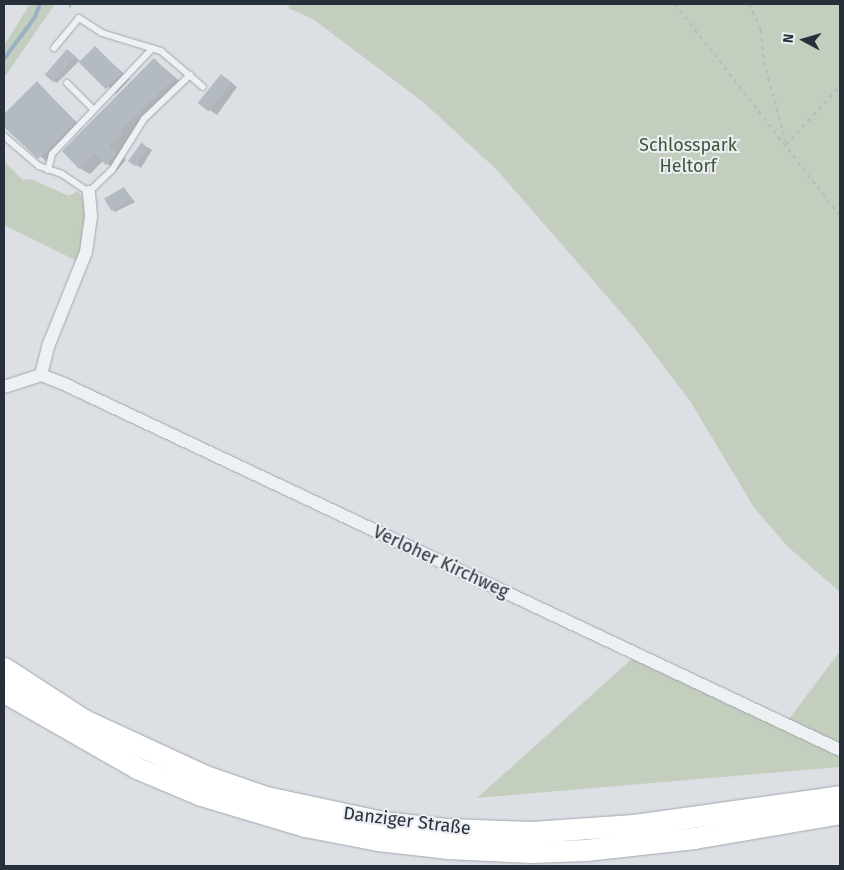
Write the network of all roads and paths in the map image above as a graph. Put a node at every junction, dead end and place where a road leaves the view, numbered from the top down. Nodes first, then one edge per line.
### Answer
1 (674, 4) edge
2 (749, 4) edge
3 (54, 48) dead end
4 (153, 48) junction
5 (190, 75) junction
6 (67, 83) dead end
7 (840, 86) edge
8 (202, 87) dead end
9 (92, 108) junction
10 (4, 136) edge
11 (786, 145) junction
12 (48, 170) junction
13 (89, 192) junction
14 (840, 216) edge
15 (41, 375) junction
16 (4, 387) edge
17 (4, 668) edge
18 (4, 692) edge
19 (840, 750) edge
20 (840, 786) edge
21 (840, 796) edge
22 (801, 801) junction
23 (840, 813) edge
24 (840, 826) edge
25 (740, 831) junction

1 - 11 path
2 - 11 path
3 - 4 lane
4 - 5 lane
4 - 9 lane
5 - 8 lane
5 - 13 lane
6 - 9 lane
7 - 11 path
9 - 12 lane
10 - 12 lane
11 - 14 path
12 - 13 lane
13 - 15 street
15 - 16 street
15 - 19 street, Verloher Kirchweg
17 - 22 highway, Danziger Straße
18 - 25 highway, Danziger Straße
20 - 22 highway
21 - 22 highway, Danziger Straße
23 - 25 highway, Danziger Straße
24 - 25 highway

